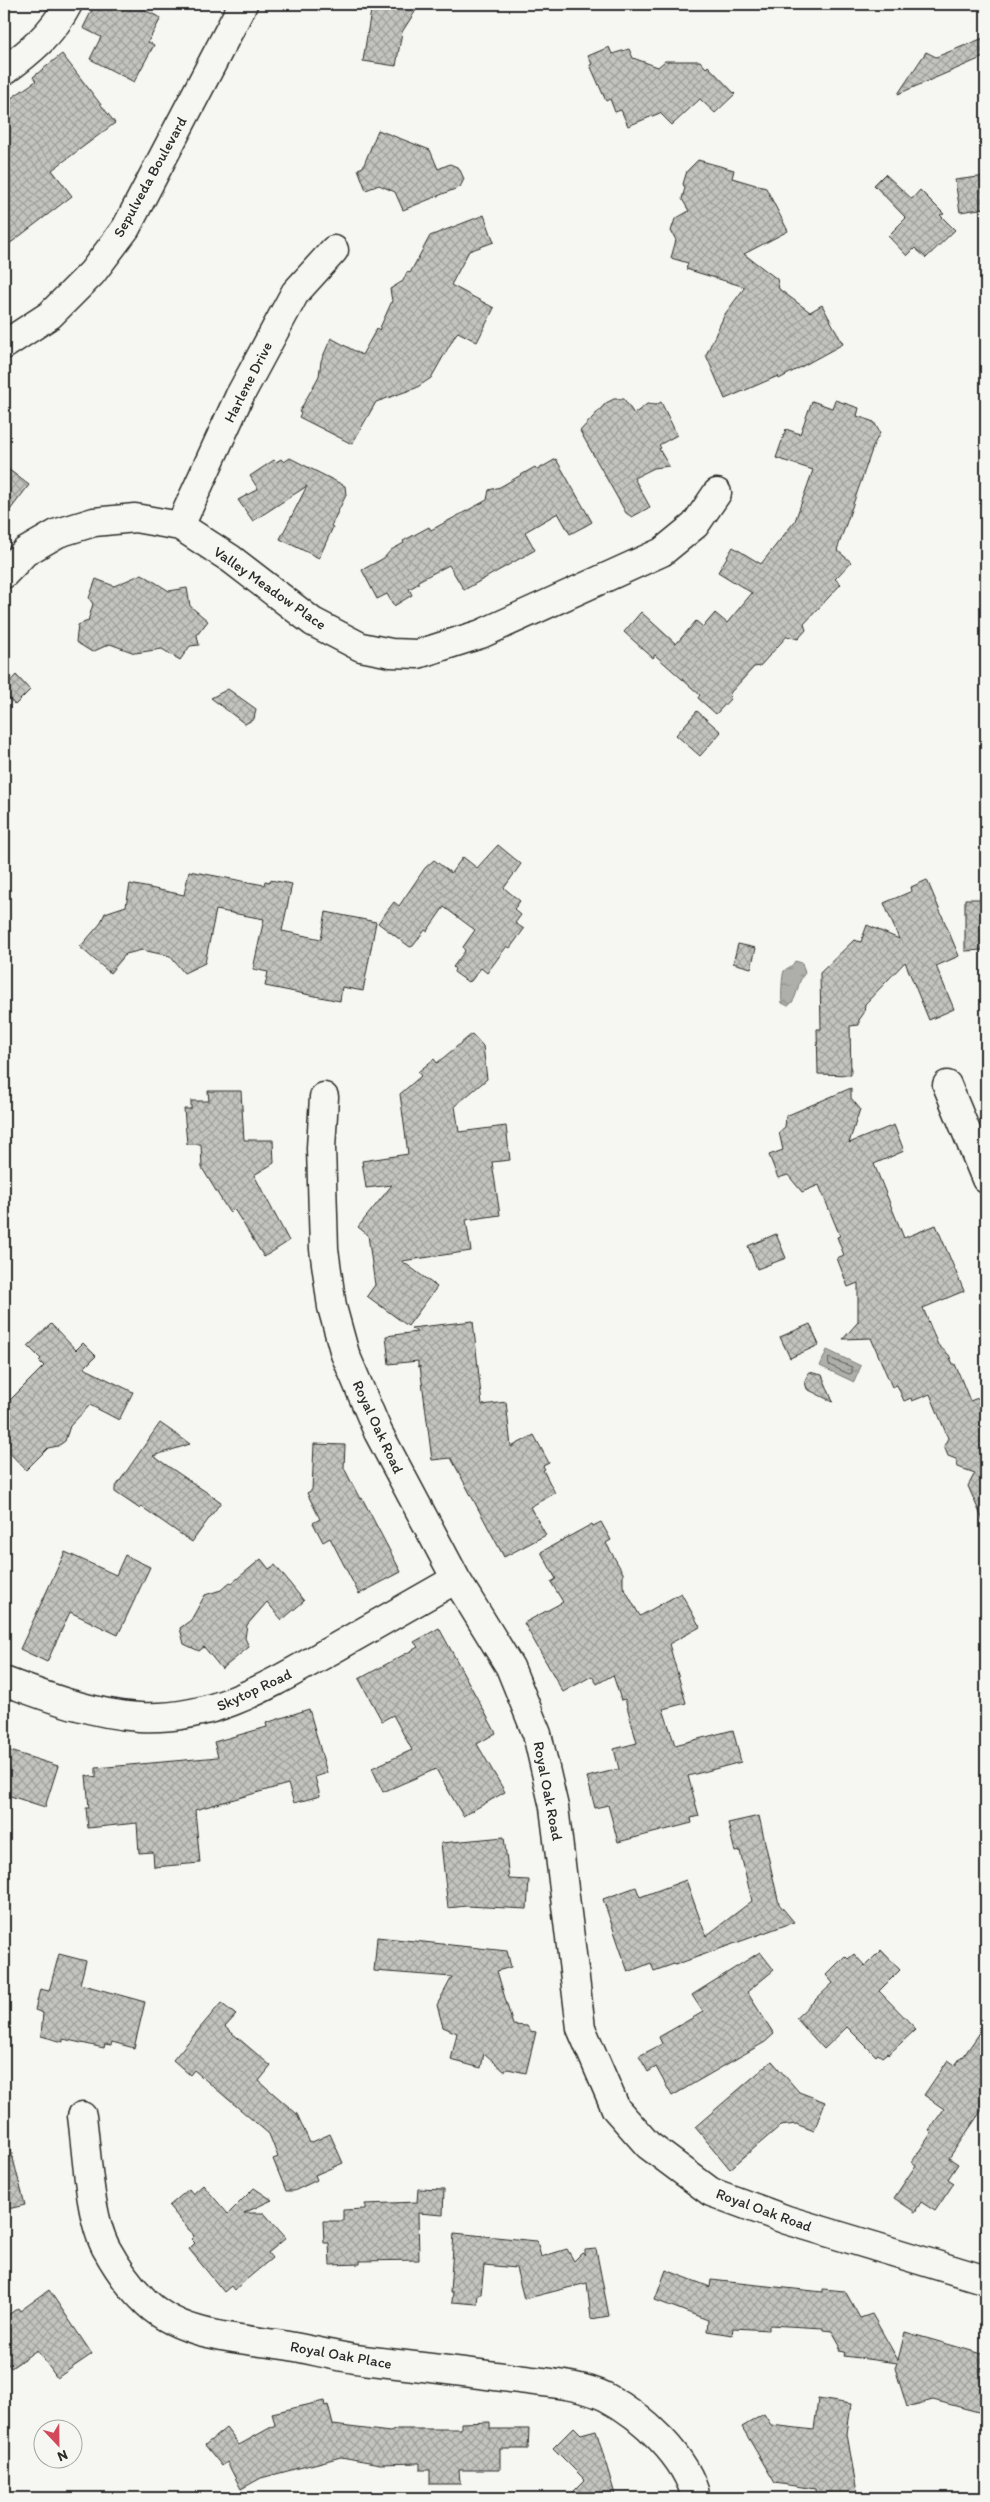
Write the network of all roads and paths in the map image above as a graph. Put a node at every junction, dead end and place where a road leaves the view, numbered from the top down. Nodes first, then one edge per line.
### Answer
1 (68, 4) edge
2 (243, 4) edge
3 (4, 71) edge
4 (334, 250) dead end
5 (4, 345) edge
6 (718, 493) dead end
7 (180, 526) junction
8 (4, 574) edge
9 (948, 1085) dead end
10 (324, 1098) dead end
11 (986, 1179) edge
12 (456, 1578) junction
13 (4, 1681) edge
14 (82, 2116) dead end
15 (986, 2280) edge
16 (696, 2498) edge

1 - 3 street
2 - 5 street, Sepulveda Boulevard
4 - 7 street, Harlene Drive
6 - 7 street, Valley Meadow Place
7 - 8 street, Valley Meadow Place
9 - 11 street
10 - 12 street, Royal Oak Road
12 - 13 street, Skytop Road
12 - 15 street, Royal Oak Road
14 - 16 street, Royal Oak Place

